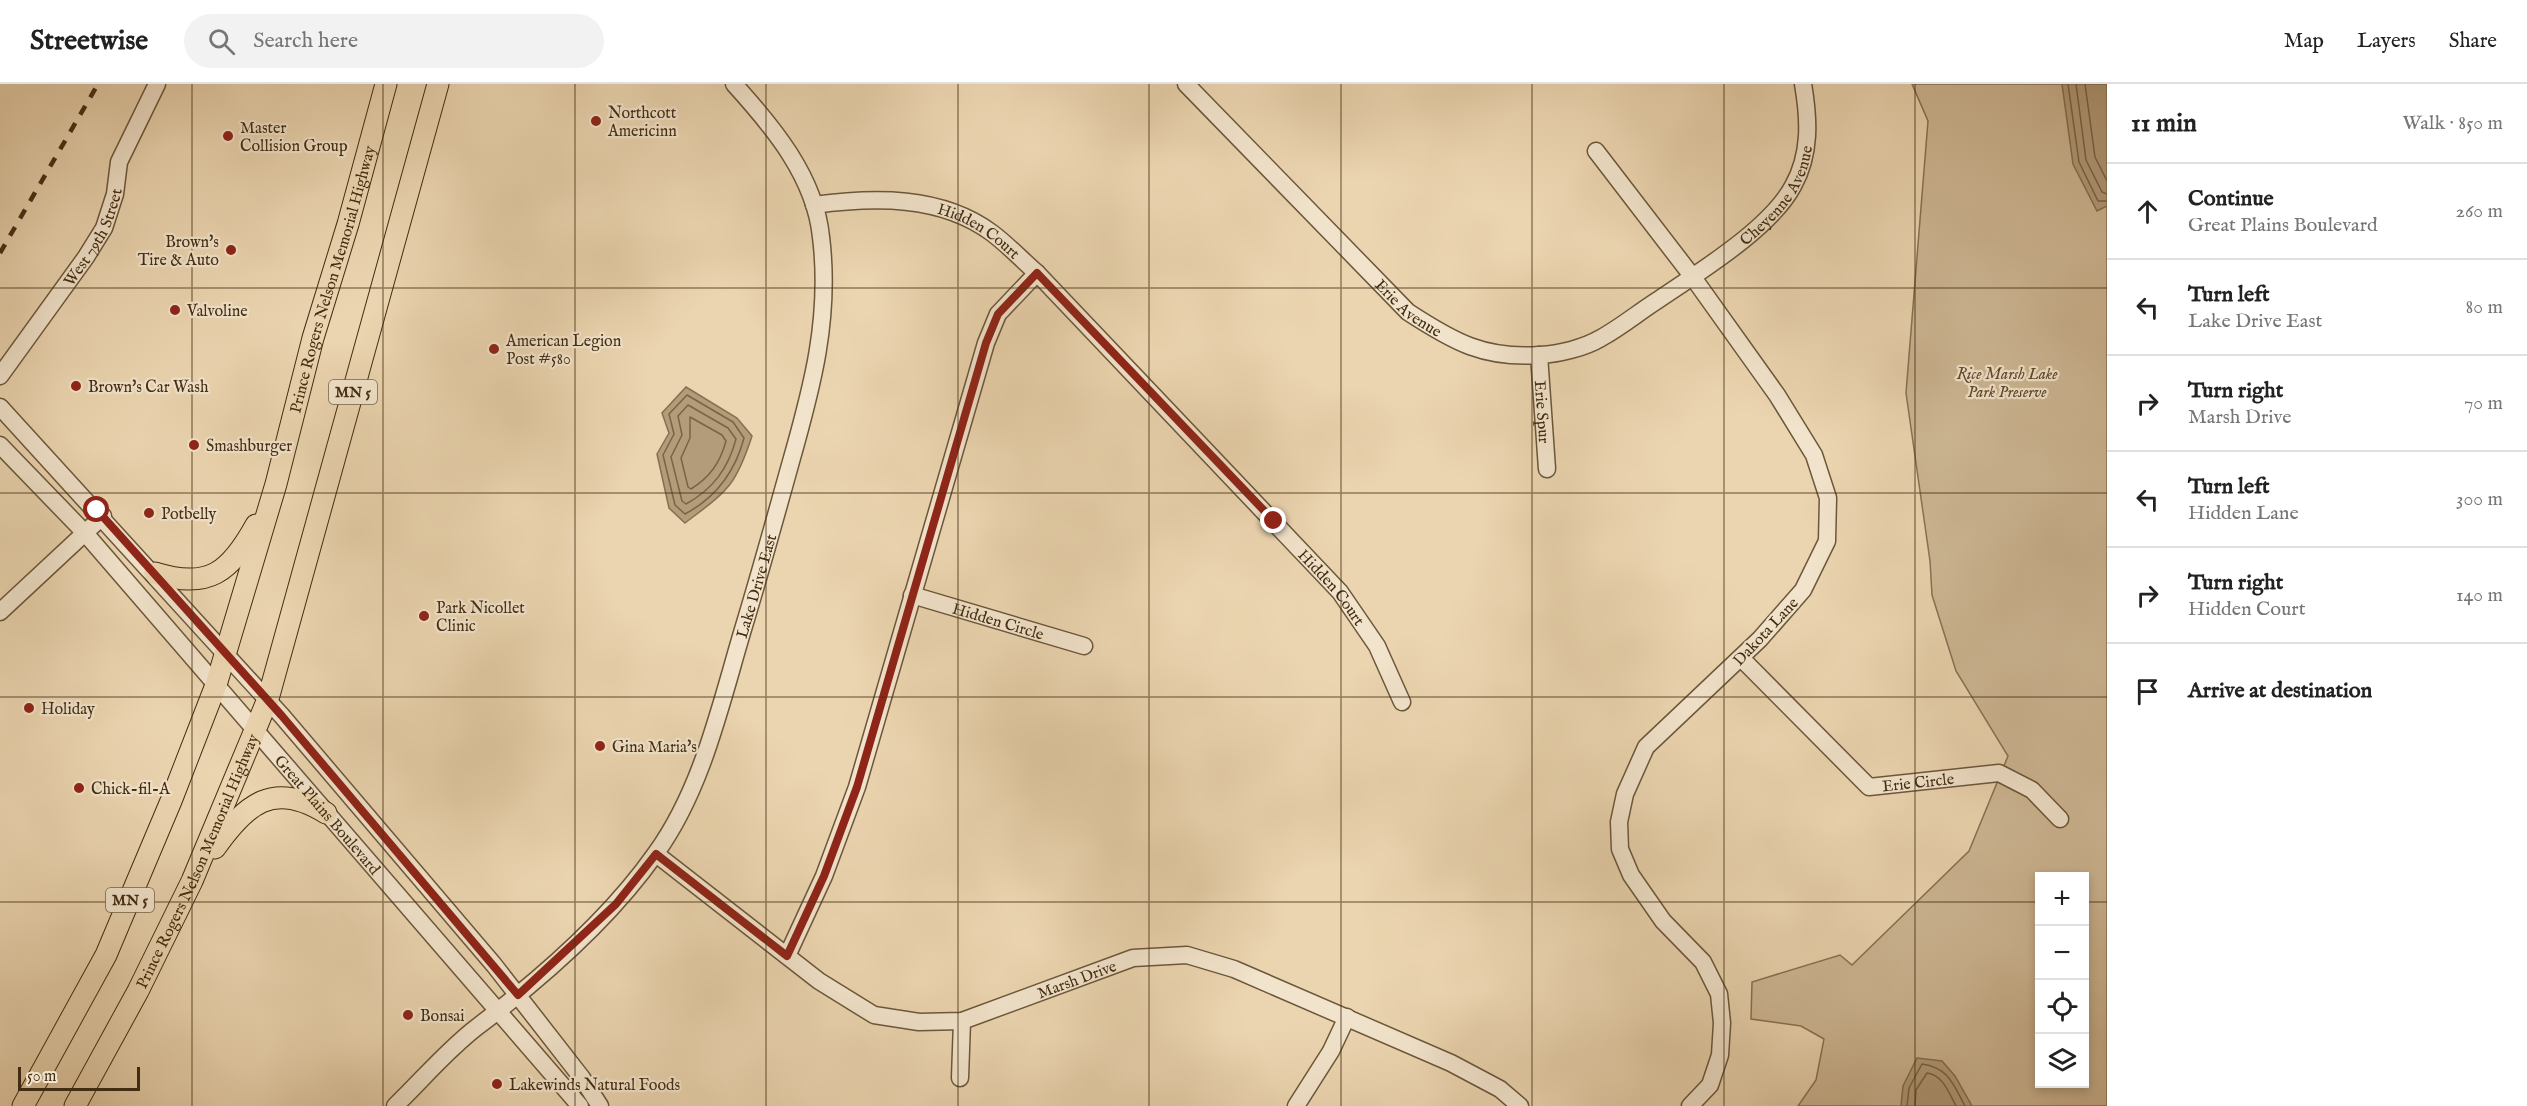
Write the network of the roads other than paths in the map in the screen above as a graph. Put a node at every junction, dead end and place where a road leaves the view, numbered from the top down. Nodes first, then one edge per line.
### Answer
1 (158, 84) edge
2 (386, 84) edge
3 (438, 84) edge
4 (734, 84) edge
5 (1186, 84) edge
6 (1803, 84) edge
7 (1596, 151) dead end
8 (814, 205) junction
9 (1037, 273) junction
10 (1692, 276) junction
11 (1539, 355) junction
12 (0, 376) edge
13 (0, 407) edge
14 (0, 445) edge
15 (1548, 470) dead end
16 (276, 484) junction
17 (103, 516) junction
18 (85, 533) junction
19 (155, 573) junction
20 (912, 595) junction
21 (0, 612) edge
22 (1084, 646) dead end
23 (227, 652) junction
24 (1741, 658) junction
25 (216, 685) junction
26 (268, 699) junction
27 (1402, 702) dead end
28 (255, 733) junction
29 (326, 813) junction
30 (2060, 819) dead end
31 (656, 854) junction
32 (192, 881) junction
33 (787, 956) junction
34 (518, 995) junction
35 (500, 1012) junction
36 (1347, 1017) junction
37 (962, 1021) junction
38 (960, 1078) dead end
39 (22, 1106) edge
40 (75, 1106) edge
41 (395, 1106) edge
42 (580, 1106) edge
43 (600, 1106) edge
44 (1296, 1106) edge
45 (1520, 1106) edge
46 (1690, 1106) edge

1 - 12 street, West 79th Street
2 - 16 main road, Prince Rogers Nelson Memorial Highway / MN 5
3 - 26 main road, Prince Rogers Nelson Memorial Highway / MN 5
4 - 8 street, Lake Drive East
5 - 11 street, Erie Avenue
6 - 10 street, Cheyenne Avenue
7 - 10 street, Dakota Lane
8 - 9 street, Hidden Court
8 - 31 street, Lake Drive East
9 - 20 street
9 - 27 street, Hidden Court
10 - 11 street, Erie Avenue
10 - 24 street, Dakota Lane
11 - 15 street, Erie Spur
13 - 17 street, Great Plains Boulevard
14 - 18 street, Great Plains Boulevard
16 - 19 main road
16 - 23 main road, Prince Rogers Nelson Memorial Highway / MN 5
17 - 18 street
17 - 19 street, Great Plains Boulevard
18 - 21 street
18 - 25 street, Great Plains Boulevard
19 - 23 street, Great Plains Boulevard
20 - 22 street, Hidden Circle
20 - 33 street
23 - 25 main road, Prince Rogers Nelson Memorial Highway / MN 5
23 - 26 street, Great Plains Boulevard
24 - 30 street, Erie Circle
24 - 46 street, Dakota Lane
25 - 28 street, Great Plains Boulevard
25 - 39 main road, Prince Rogers Nelson Memorial Highway / MN 5
26 - 28 main road, Prince Rogers Nelson Memorial Highway / MN 5
26 - 34 street, Great Plains Boulevard
28 - 29 street, Great Plains Boulevard
28 - 32 main road, Prince Rogers Nelson Memorial Highway / MN 5
29 - 32 main road
29 - 35 street, Great Plains Boulevard
31 - 33 street, Marsh Drive
31 - 34 street, Lake Drive East
32 - 40 main road, Prince Rogers Nelson Memorial Highway / MN 5
33 - 37 street, Marsh Drive
34 - 35 street, Lake Drive East
34 - 43 street, Great Plains Boulevard
35 - 41 street, Lake Drive East
35 - 42 street, Great Plains Boulevard
36 - 37 street, Marsh Drive
36 - 44 street
36 - 45 street, Marsh Drive
37 - 38 street

